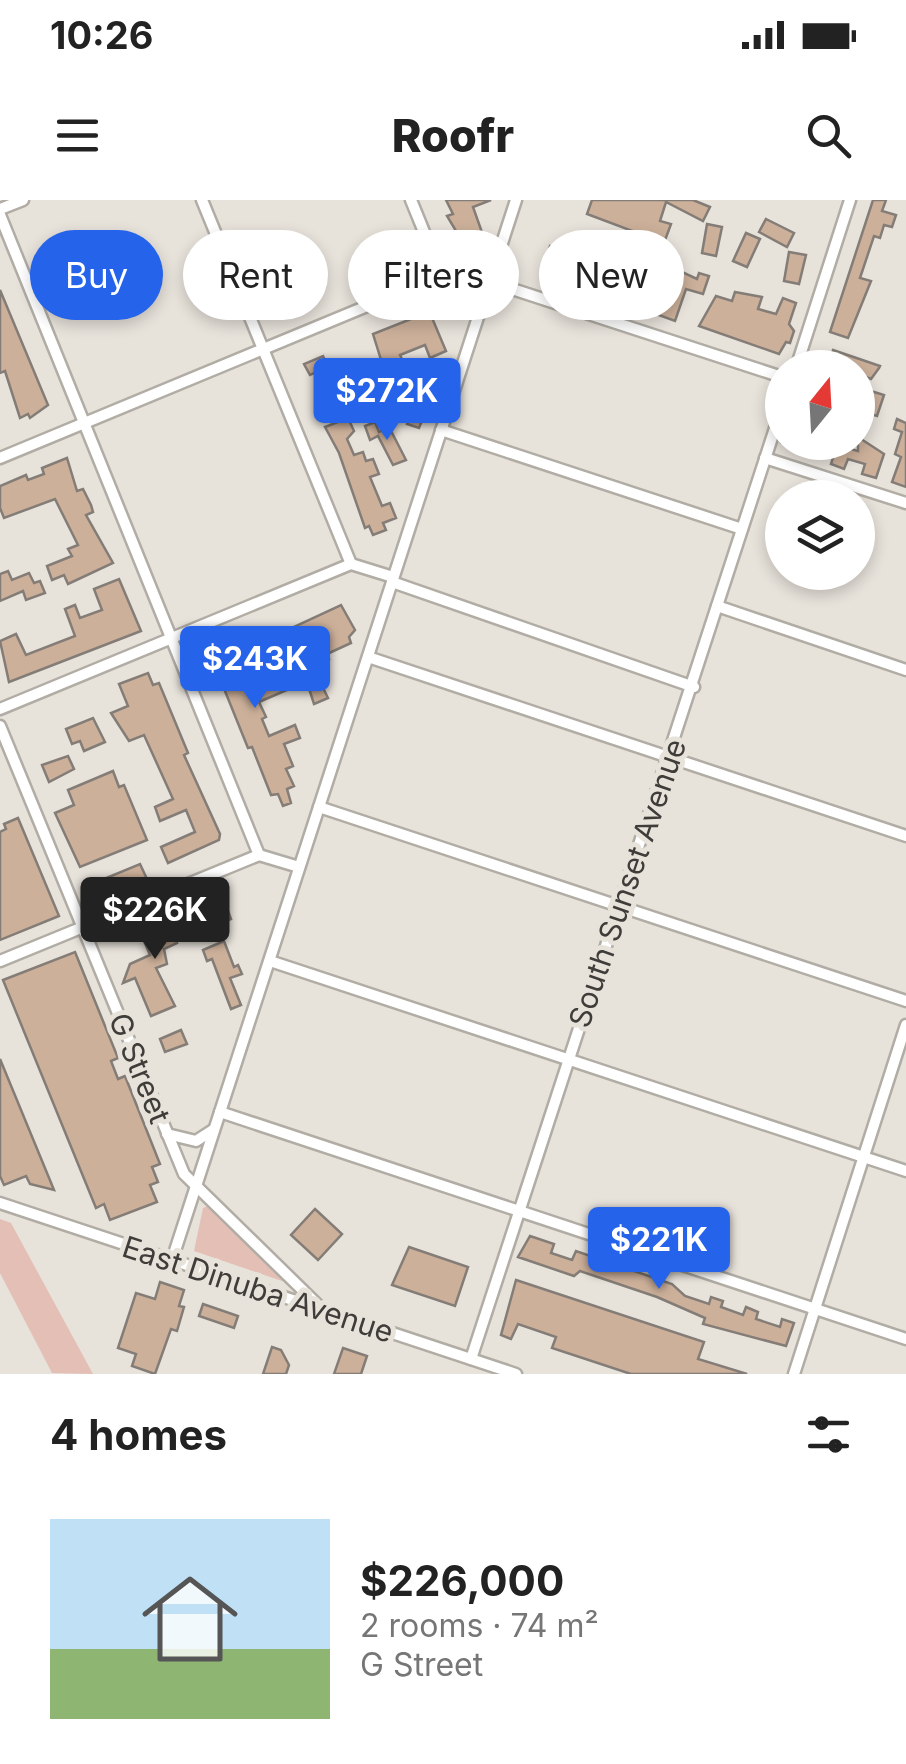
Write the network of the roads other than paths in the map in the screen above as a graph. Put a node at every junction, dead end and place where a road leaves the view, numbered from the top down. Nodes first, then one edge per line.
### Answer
1 (23, 200) edge
2 (202, 200) edge
3 (411, 200) edge
4 (516, 200) edge
5 (850, 200) edge
6 (0, 212) edge
7 (423, 230) edge
8 (506, 230) edge
9 (519, 291) edge
10 (348, 315) edge
11 (477, 320) edge
12 (263, 350) junction
13 (802, 350) edge
14 (765, 371) edge
15 (85, 424) junction
16 (441, 430) junction
17 (0, 458) edge
18 (765, 458) edge
19 (771, 460) edge
20 (906, 504) edge
21 (742, 528) junction
22 (351, 564) junction
23 (393, 579) junction
24 (717, 606) junction
25 (173, 638) junction
26 (368, 657) junction
27 (906, 670) edge
28 (694, 687) junction
29 (0, 709) edge
30 (0, 726) edge
31 (669, 758) junction
32 (319, 807) junction
33 (906, 836) edge
34 (259, 855) junction
35 (299, 867) junction
36 (618, 907) junction
37 (82, 928) junction
38 (0, 961) edge
39 (270, 962) junction
40 (906, 1001) edge
41 (906, 1025) edge
42 (568, 1059) junction
43 (220, 1112) junction
44 (214, 1129) junction
45 (167, 1134) junction
46 (864, 1157) junction
47 (906, 1170) edge
48 (196, 1185) junction
49 (0, 1204) edge
50 (519, 1211) junction
51 (172, 1260) junction
52 (816, 1309) junction
53 (322, 1310) junction
54 (906, 1339) edge
55 (471, 1359) junction
56 (516, 1374) edge
57 (794, 1374) edge

1 - 6 street
2 - 12 street
3 - 7 street
4 - 8 street
5 - 13 street
6 - 15 street
9 - 14 street
10 - 12 street
11 - 16 street
12 - 15 street
12 - 22 street
15 - 17 street
15 - 25 street
16 - 21 street
16 - 23 street
18 - 21 street, South Sunset Avenue
19 - 20 street
21 - 24 street, South Sunset Avenue
22 - 23 street
22 - 25 street
23 - 26 street
23 - 28 street
24 - 27 street
24 - 28 street, South Sunset Avenue
25 - 29 street
25 - 34 street
26 - 31 street
26 - 32 street
28 - 31 street, South Sunset Avenue
30 - 37 street, G Street
31 - 33 street
31 - 36 street, South Sunset Avenue
32 - 35 street
32 - 36 street
34 - 35 street
34 - 37 street
35 - 39 street
36 - 40 street
36 - 42 street, South Sunset Avenue
37 - 38 street
37 - 45 street, G Street
39 - 42 street
39 - 43 street
41 - 46 street
42 - 46 street
42 - 50 street, South Sunset Avenue
43 - 44 street
43 - 50 street
44 - 45 street
44 - 48 street
45 - 48 street, G Street
46 - 47 street
46 - 52 street
48 - 51 street
48 - 53 street, G Street
49 - 51 street, East Dinuba Avenue
50 - 52 street
50 - 55 street, South Sunset Avenue
51 - 53 street, East Dinuba Avenue
52 - 54 street
52 - 57 street
53 - 55 street, East Dinuba Avenue
55 - 56 street, East Dinuba Avenue

